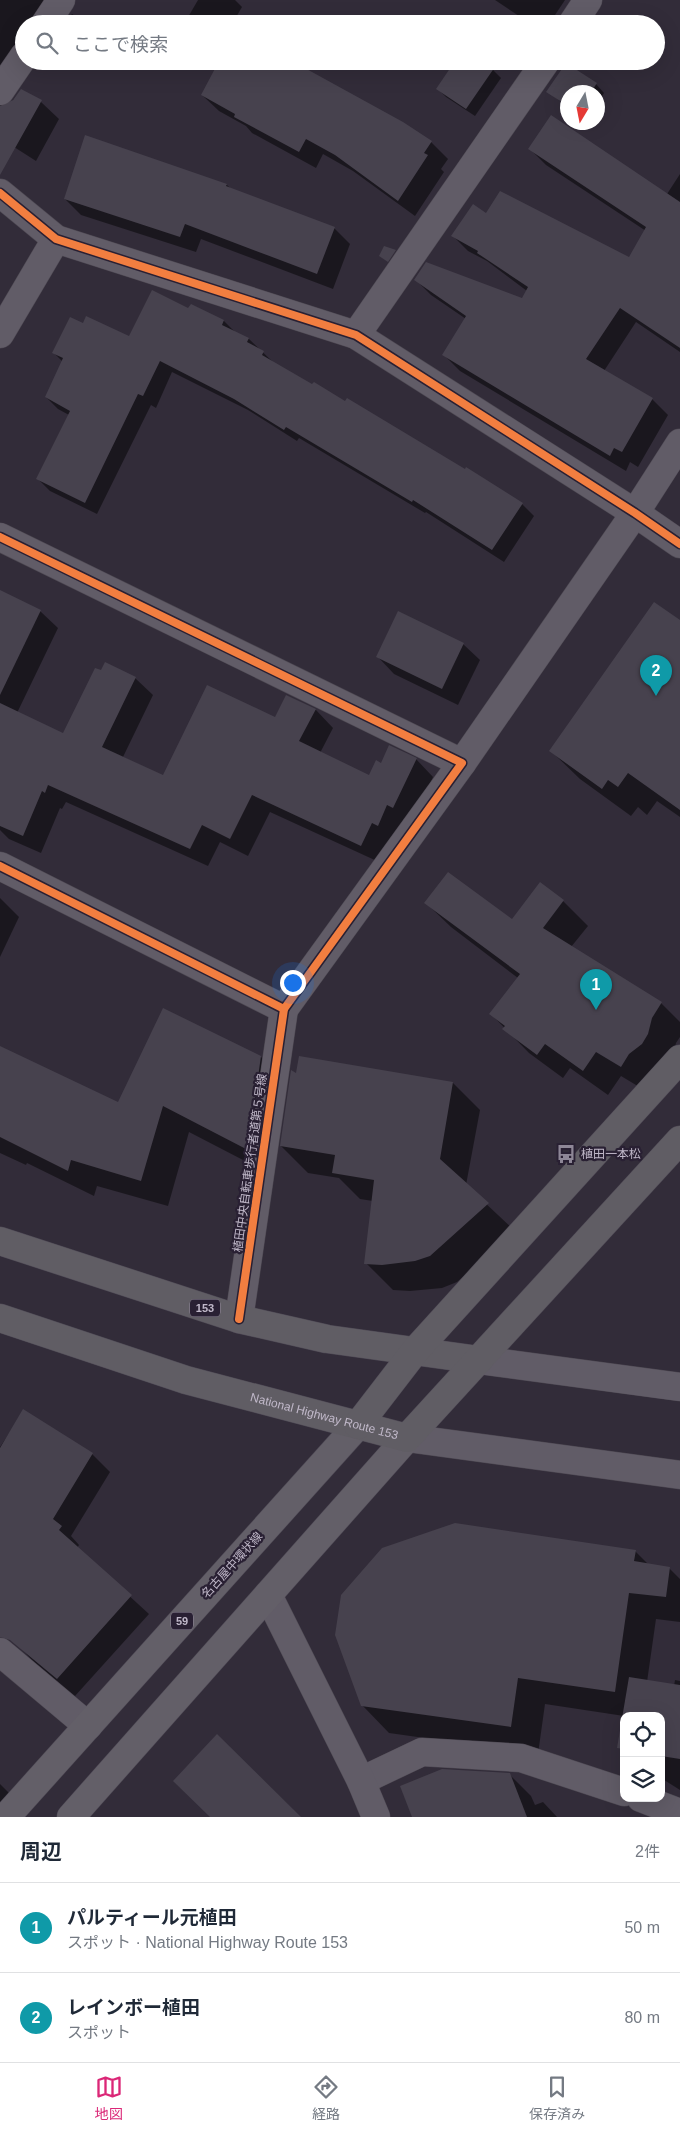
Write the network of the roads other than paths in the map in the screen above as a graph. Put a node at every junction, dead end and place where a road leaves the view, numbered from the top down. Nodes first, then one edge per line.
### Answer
1 (61, 0) edge
2 (588, 0) edge
3 (51, 15) edge
4 (578, 15) edge
5 (15, 69) edge
6 (540, 70) edge
7 (0, 91) edge
8 (0, 193) edge
9 (56, 239) junction
10 (0, 334) edge
11 (356, 335) junction
12 (680, 443) edge
13 (635, 513) junction
14 (0, 537) edge
15 (680, 544) edge
16 (462, 763) junction
17 (0, 866) edge
18 (284, 1009) junction
19 (680, 1059) edge
20 (680, 1140) edge
21 (0, 1240) edge
22 (0, 1318) edge
23 (239, 1319) junction
24 (415, 1351) junction
25 (479, 1360) junction
26 (680, 1386) edge
27 (358, 1425) junction
28 (407, 1438) junction
29 (680, 1475) edge
30 (268, 1595) junction
31 (0, 1652) edge
32 (88, 1726) junction
33 (361, 1781) junction
34 (620, 1791) edge
35 (651, 1802) edge
36 (680, 1813) edge
37 (6, 1817) edge
38 (71, 1817) edge
39 (376, 1817) edge

1 - 3 street
2 - 4 street
5 - 7 street
6 - 11 street
8 - 9 street
9 - 10 street
9 - 11 street
11 - 13 street
12 - 13 street
13 - 15 street
13 - 16 street
14 - 16 street
16 - 18 street
17 - 18 street
18 - 23 street, 植田中央自転車歩行者道第５号線
19 - 24 highway
20 - 25 highway, National Highway Route 153
21 - 23 highway, 153
22 - 27 highway, National Highway Route 153
23 - 24 highway, 153
24 - 25 highway, 153
24 - 27 highway
25 - 26 street
25 - 28 highway, National Highway Route 153
27 - 28 highway, National Highway Route 153
27 - 32 main road, 名古屋中環状線 / 59
28 - 29 street
28 - 30 main road
30 - 33 street
30 - 38 main road
31 - 32 street
32 - 37 main road, 名古屋中環状線 / 59
33 - 34 street
33 - 39 street
35 - 36 street

